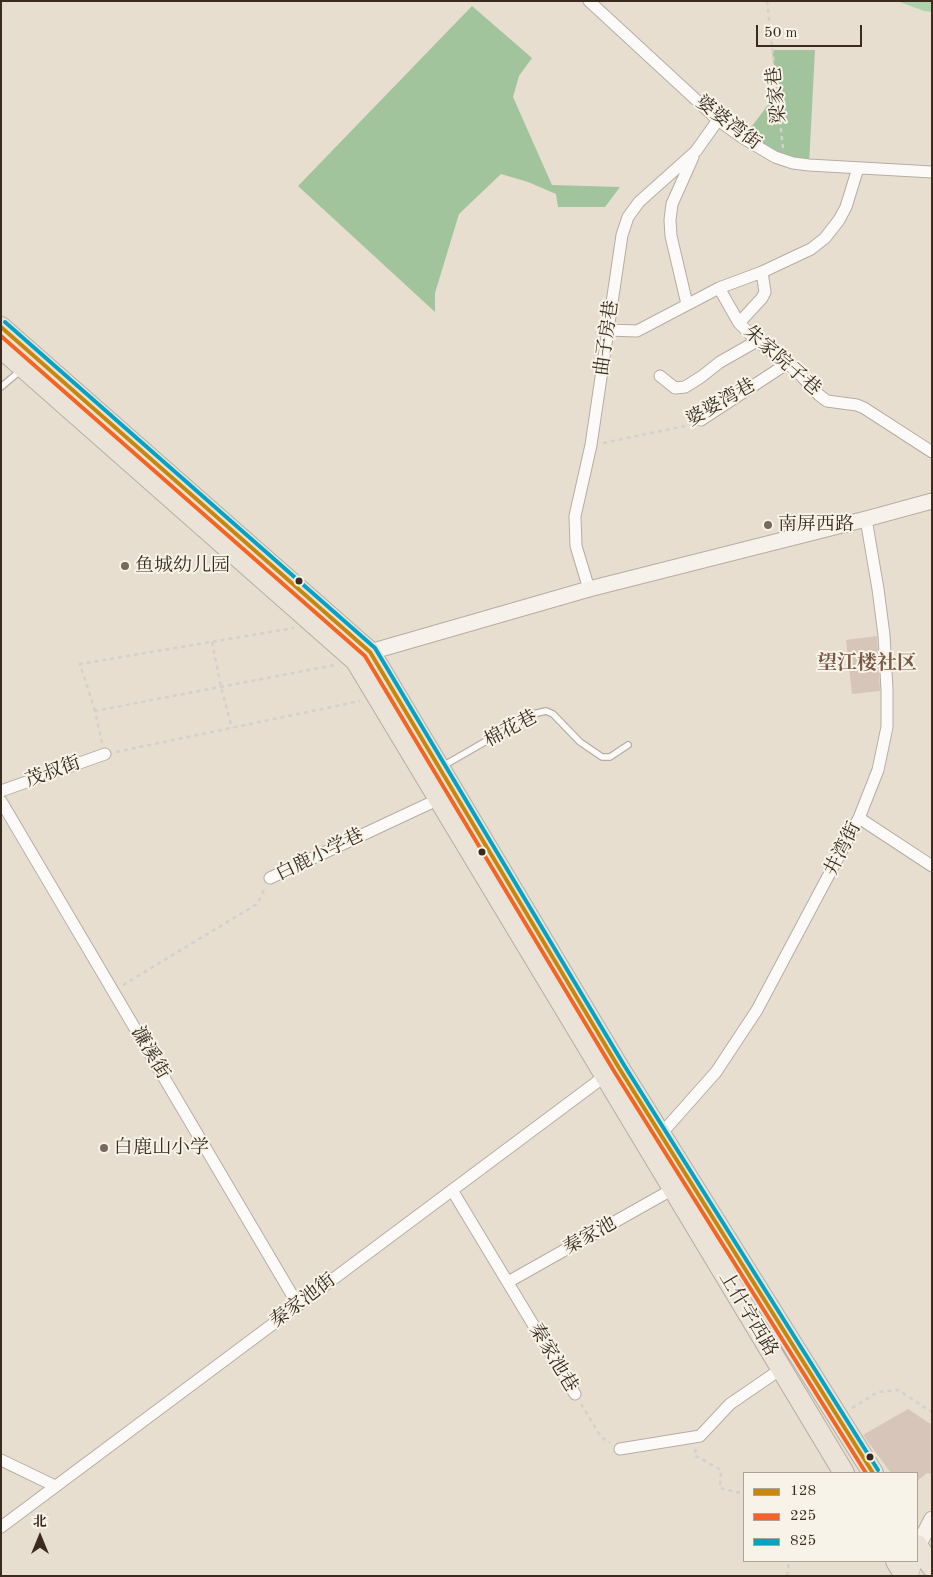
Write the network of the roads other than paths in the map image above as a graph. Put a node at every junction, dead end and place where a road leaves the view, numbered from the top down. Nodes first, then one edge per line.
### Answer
1 (589, 1) edge
2 (718, 120) junction
3 (696, 151) junction
4 (858, 168) junction
5 (932, 172) edge
6 (762, 272) junction
7 (719, 288) junction
8 (686, 304) junction
9 (739, 323) junction
10 (1, 327) edge
11 (608, 330) junction
12 (757, 341) junction
13 (1, 348) edge
14 (788, 363) junction
15 (24, 368) junction
16 (660, 376) dead end
17 (1, 387) edge
18 (701, 420) road end
19 (932, 452) edge
20 (932, 501) edge
21 (866, 519) junction
22 (589, 590) junction
23 (363, 656) junction
24 (628, 745) dead end
25 (105, 754) road end
26 (440, 768) junction
27 (1, 791) edge
28 (439, 799) junction
29 (1, 801) edge
30 (859, 818) junction
31 (932, 866) edge
32 (270, 878) road end
33 (605, 1076) junction
34 (661, 1134) junction
35 (452, 1190) junction
36 (673, 1190) junction
37 (508, 1282) junction
38 (298, 1305) junction
39 (781, 1369) junction
40 (575, 1394) road end
41 (620, 1449) road end
42 (1, 1460) edge
43 (843, 1472) edge
44 (872, 1472) edge
45 (55, 1486) junction
46 (932, 1519) edge
47 (1, 1526) edge
48 (918, 1546) edge
49 (918, 1552) edge
50 (897, 1562) edge
51 (912, 1562) edge
52 (932, 1566) edge
53 (907, 1576) edge

1 - 2 street, 婆婆湾街
2 - 3 street, 曲子房巷
2 - 4 street, 婆婆湾街
3 - 8 street
3 - 11 street, 曲子房巷
4 - 5 street, 婆婆湾街
4 - 6 street
6 - 7 street
6 - 9 street, 朱家院子巷
7 - 8 street
7 - 9 street
8 - 11 street
9 - 12 street, 朱家院子巷
10 - 23 highway, 上什字西路
11 - 22 street, 曲子房巷
12 - 14 street, 朱家院子巷
12 - 16 street
13 - 15 highway, 上什字西路
14 - 18 street, 婆婆湾巷
14 - 19 street, 朱家院子巷
15 - 17 lane
15 - 23 highway, 上什字西路
20 - 21 street
21 - 22 street
21 - 30 street, 井湾街
22 - 23 street
23 - 26 highway, 上什字西路
23 - 28 highway, 上什字西路
24 - 26 lane, 棉花巷
25 - 27 street, 茂叔街
26 - 34 highway, 上什字西路
28 - 32 street, 白鹿小学巷
28 - 33 highway, 上什字西路
29 - 38 street, 濂溪街
30 - 31 street
30 - 34 street, 井湾街
33 - 35 street, 秦家池街
33 - 36 highway, 上什字西路
34 - 44 highway, 上什字西路
35 - 37 street, 秦家池巷
35 - 38 street, 秦家池街
36 - 37 street, 秦家池
36 - 39 highway, 上什字西路
37 - 40 street, 秦家池巷
38 - 45 street, 秦家池街
39 - 41 street
39 - 43 highway, 上什字西路
42 - 45 street
45 - 47 street, 秦家池街
46 - 48 street
49 - 52 highway
50 - 53 highway
51 - 53 main road

